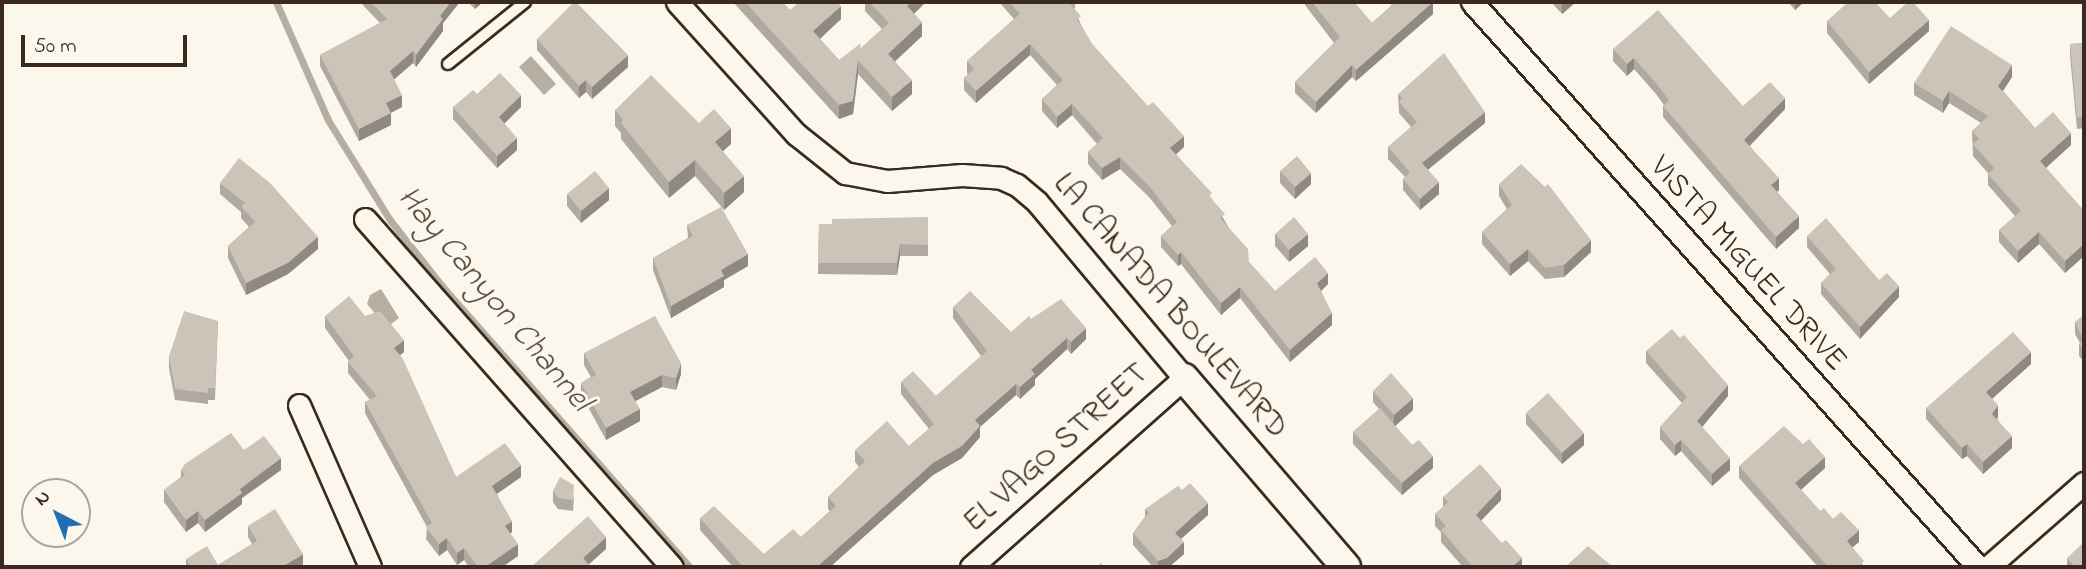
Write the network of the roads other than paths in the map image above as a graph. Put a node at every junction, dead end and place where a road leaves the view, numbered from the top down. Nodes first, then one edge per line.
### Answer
1 (525, 2) edge
2 (677, 2) edge
3 (1472, 2) edge
4 (448, 64) dead end
5 (365, 219) dead end
6 (1184, 378) junction
7 (299, 405) dead end
8 (2084, 482) edge
9 (370, 567) edge
10 (672, 567) edge
11 (971, 567) edge
12 (1346, 567) edge
13 (1978, 567) edge
14 (1988, 567) edge

1 - 4 lane
2 - 6 street, LA CANADA BOULEVARD
3 - 13 street, VISTA MIGUEL DRIVE
5 - 10 street
6 - 11 street, EL VAGO STREET
6 - 12 street, LA CANADA BOULEVARD
7 - 9 street
8 - 14 street

